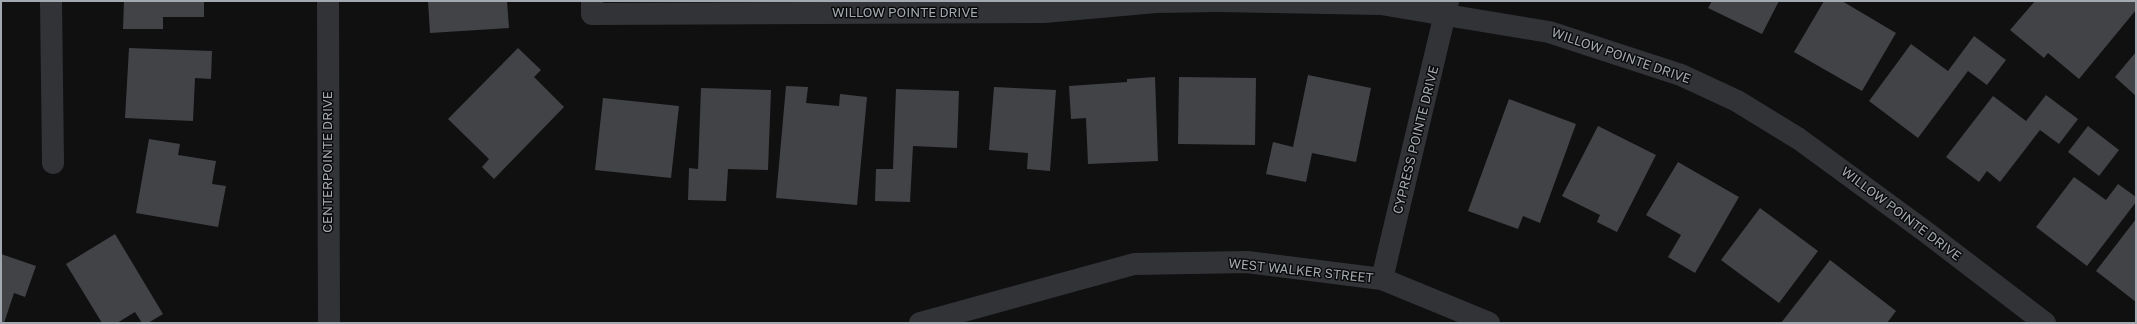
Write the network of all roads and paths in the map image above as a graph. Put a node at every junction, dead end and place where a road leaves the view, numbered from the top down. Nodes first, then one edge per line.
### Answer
1 (51, 1) edge
2 (328, 1) edge
3 (1218, 1) edge
4 (592, 8) edge
5 (1447, 8) edge
6 (52, 163) dead end
7 (1382, 278) junction
8 (329, 323) edge
9 (920, 323) edge
10 (1489, 323) edge
11 (2045, 323) edge

1 - 6 street
2 - 8 street, CENTERPOINTE DRIVE
3 - 4 street, WILLOW POINTE DRIVE
3 - 5 street, WILLOW POINTE DRIVE
5 - 7 street, CYPRESS POINTE DRIVE
5 - 11 street, WILLOW POINTE DRIVE
7 - 9 street, WEST WALKER STREET
7 - 10 street, WEST WALKER STREET

